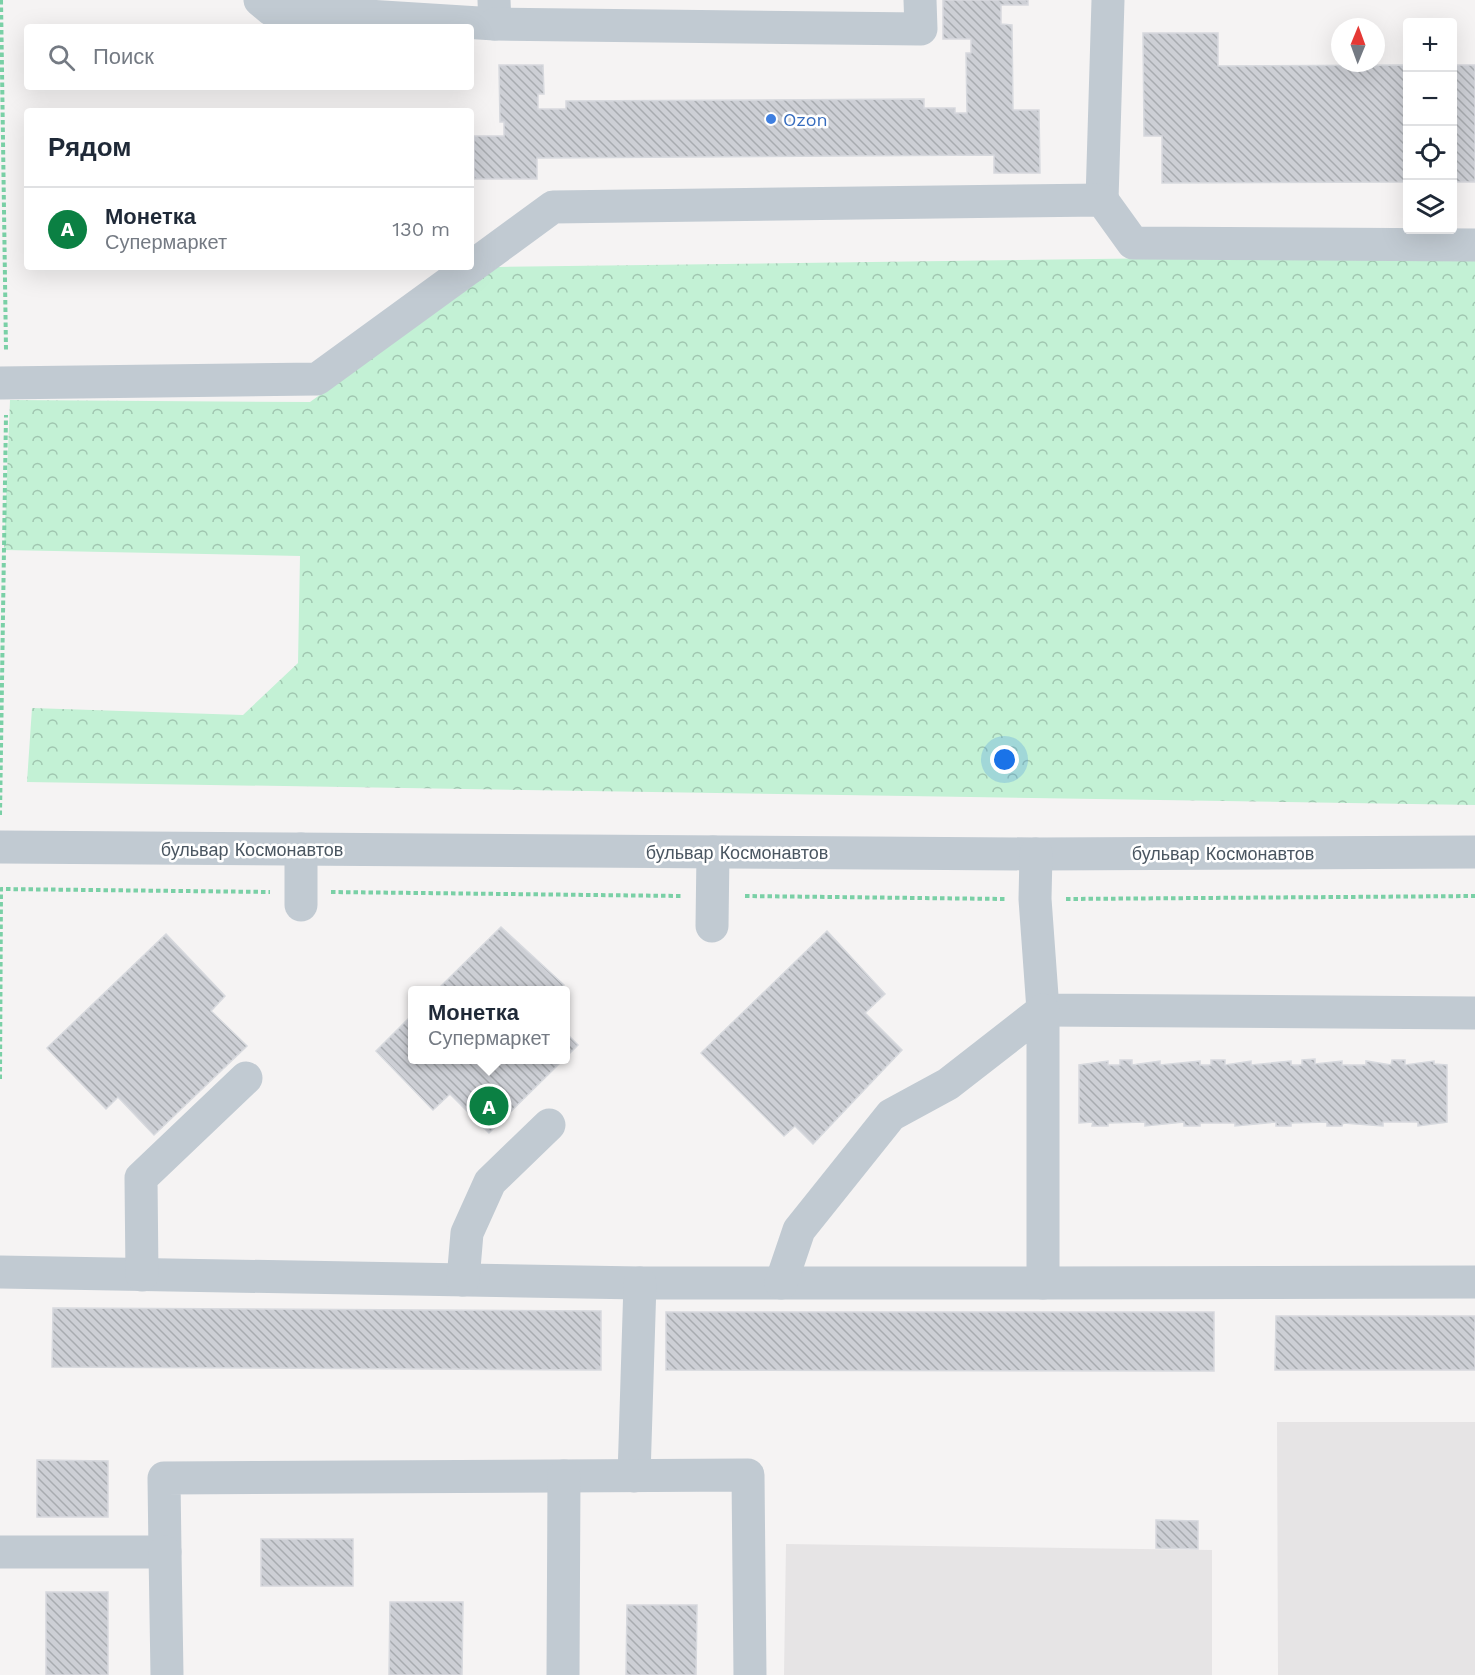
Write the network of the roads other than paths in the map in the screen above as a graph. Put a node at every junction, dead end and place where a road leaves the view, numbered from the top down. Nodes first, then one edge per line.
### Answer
1 (260, 0) edge
2 (920, 0) edge
3 (1108, 0) edge
4 (494, 12) edge
5 (1102, 200) junction
6 (1475, 245) edge
7 (474, 265) edge
8 (467, 270) edge
9 (0, 382) edge
10 (0, 847) edge
11 (301, 849) junction
12 (713, 852) junction
13 (1475, 852) edge
14 (1036, 854) junction
15 (301, 898) road end
16 (712, 911) road end
17 (1043, 1010) junction
18 (1475, 1013) edge
19 (246, 1078) dead end
20 (549, 1125) dead end
21 (0, 1272) edge
22 (142, 1275) junction
23 (463, 1280) junction
24 (1043, 1282) junction
25 (1475, 1282) edge
26 (640, 1283) junction
27 (781, 1283) junction
28 (564, 1476) junction
29 (634, 1476) junction
30 (0, 1552) edge
31 (165, 1552) junction
32 (167, 1675) edge
33 (563, 1675) edge
34 (750, 1675) edge

1 - 4 street
2 - 4 street
3 - 5 street
5 - 6 street
5 - 7 street
8 - 9 street
10 - 11 street, бульвар Космонавтов
11 - 12 street, бульвар Космонавтов
11 - 15 street
12 - 14 street, бульвар Космонавтов
12 - 16 street
13 - 14 street, бульвар Космонавтов
14 - 17 street
17 - 18 street
17 - 24 street
17 - 27 street
19 - 22 street
20 - 23 street
21 - 22 street
22 - 23 street
23 - 26 street
24 - 25 street
24 - 27 street
26 - 27 street
26 - 29 street
28 - 29 street
28 - 31 street
28 - 33 street
29 - 34 street
30 - 31 street
31 - 32 street

